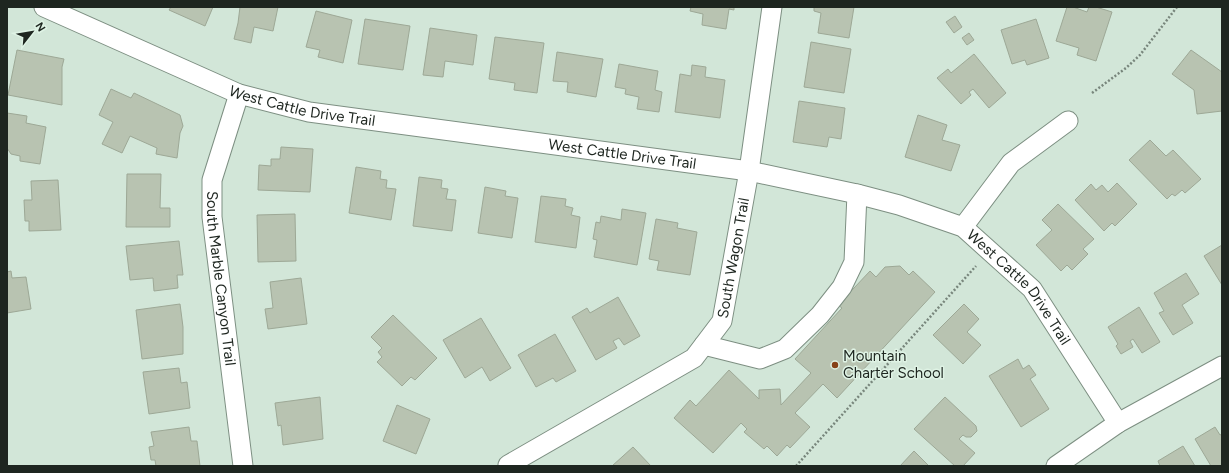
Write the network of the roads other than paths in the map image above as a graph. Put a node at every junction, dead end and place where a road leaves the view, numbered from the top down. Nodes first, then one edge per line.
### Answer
1 (44, 7) edge
2 (772, 7) edge
3 (238, 94) junction
4 (1068, 121) dead end
5 (749, 171) junction
6 (857, 194) junction
7 (963, 227) junction
8 (704, 345) junction
9 (1222, 366) edge
10 (1118, 424) junction
11 (508, 465) dead end
12 (243, 466) edge
13 (1056, 466) edge

1 - 3 street, West Cattle Drive Trail
2 - 5 street, South Wagon Trail
3 - 5 street, West Cattle Drive Trail
3 - 12 street, South Marble Canyon Trail
4 - 7 street
5 - 6 street, West Cattle Drive Trail
5 - 8 street, South Wagon Trail
6 - 7 street, West Cattle Drive Trail
6 - 8 street
7 - 10 street, West Cattle Drive Trail
8 - 11 street, South Wagon Trail
9 - 10 street
10 - 13 street

